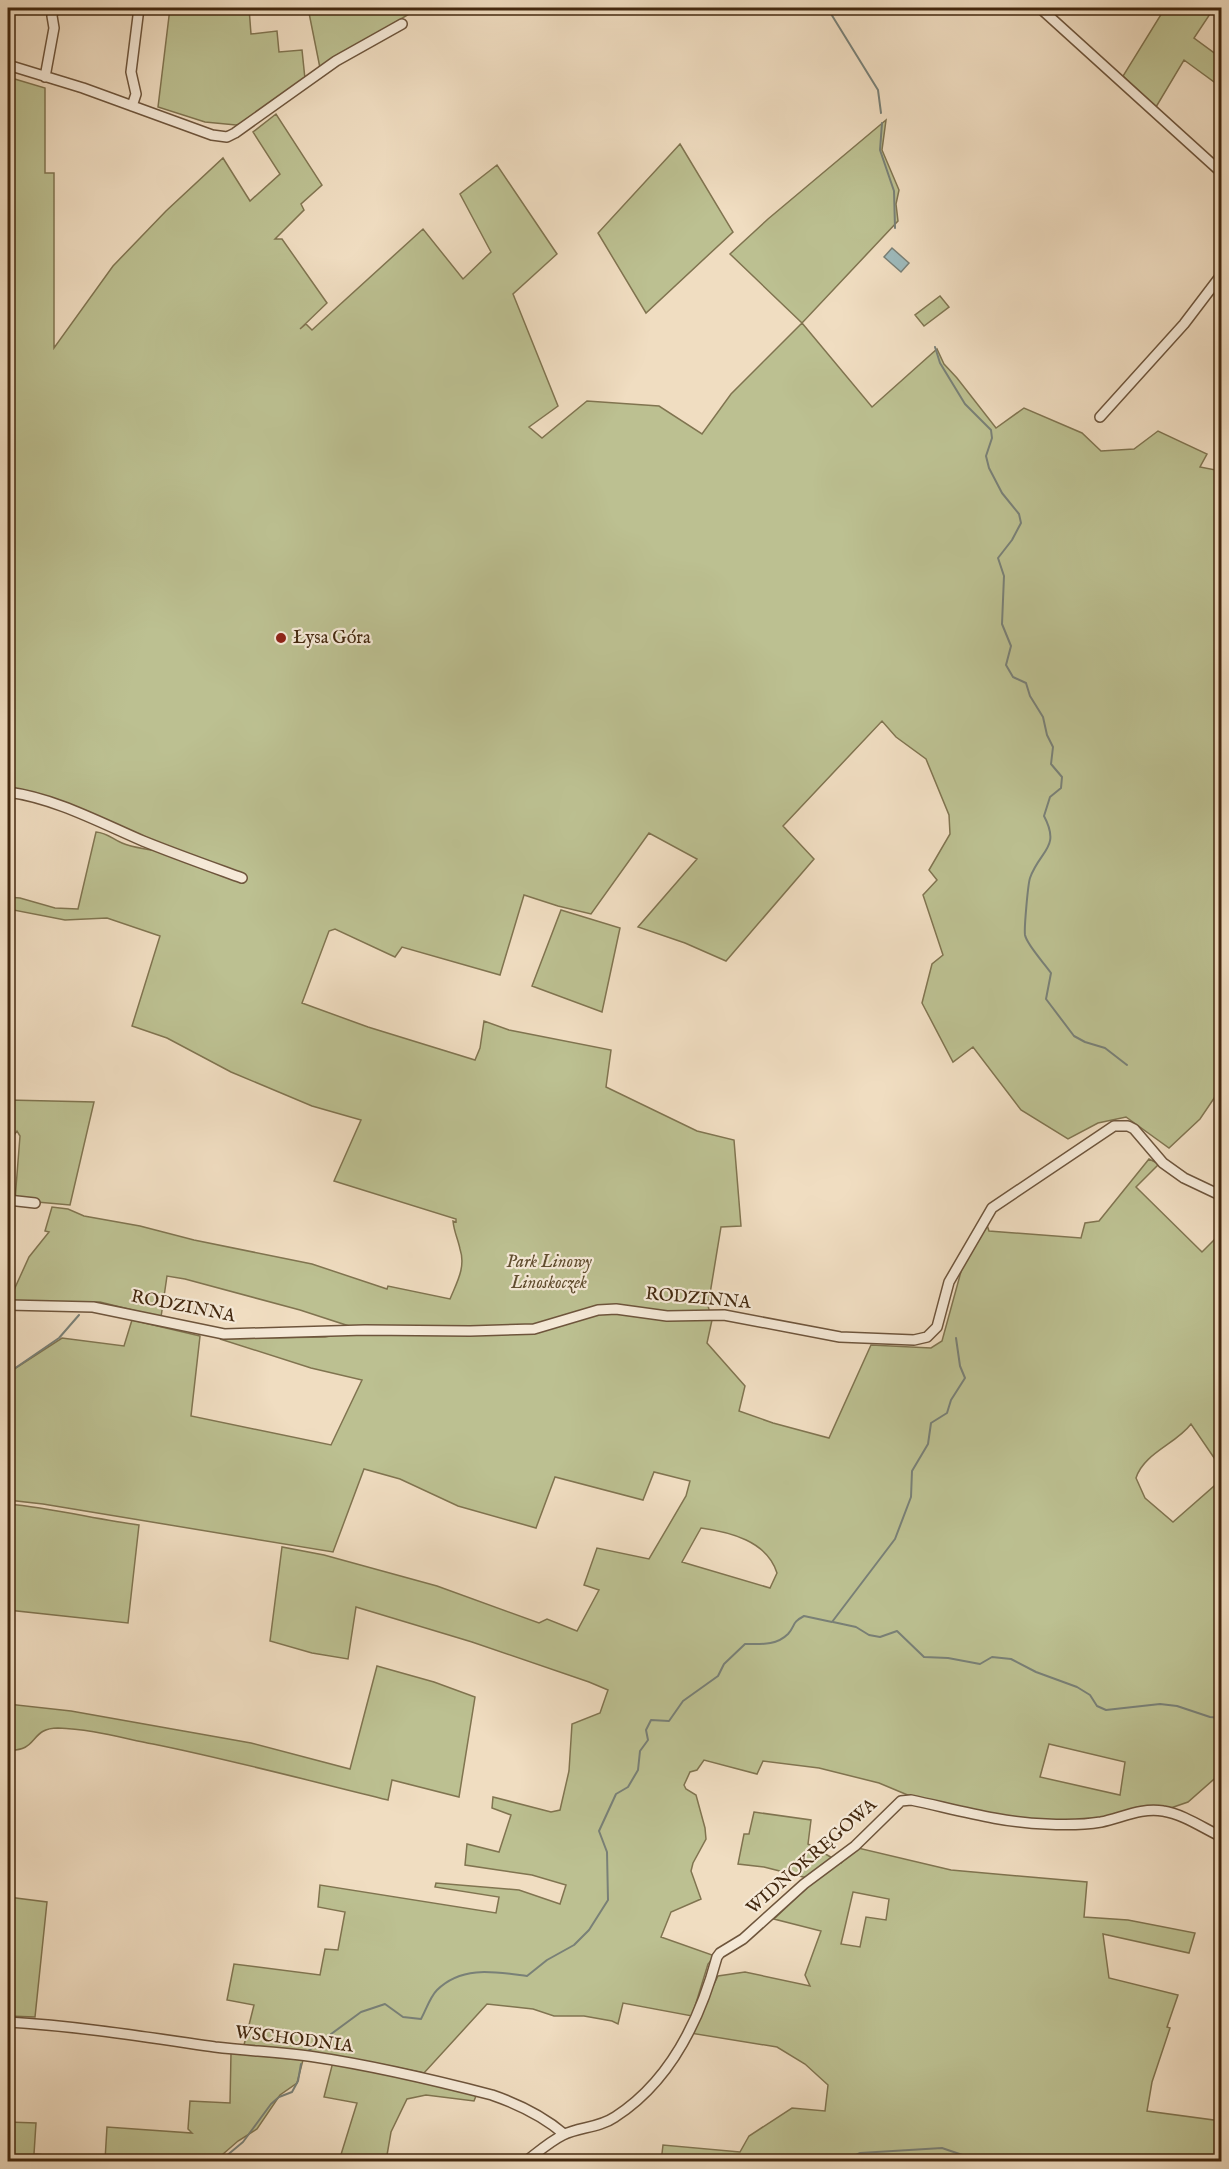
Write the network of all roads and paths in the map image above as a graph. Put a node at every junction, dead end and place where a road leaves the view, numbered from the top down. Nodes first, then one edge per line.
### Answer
1 (54, 8) edge
2 (139, 8) edge
3 (1040, 8) edge
4 (402, 24) dead end
5 (8, 65) edge
6 (45, 77) junction
7 (132, 106) junction
8 (1221, 173) edge
9 (1221, 274) edge
10 (1100, 417) dead end
11 (8, 792) edge
12 (242, 879) dead end
13 (1221, 1196) edge
14 (8, 1200) edge
15 (35, 1203) dead end
16 (8, 1305) edge
17 (1221, 1837) edge
18 (8, 2022) edge
19 (564, 2134) junction
20 (525, 2162) edge

1 - 6 street
2 - 7 street
3 - 8 street
4 - 7 street
5 - 6 street
6 - 7 street
9 - 10 street
11 - 12 street
13 - 16 street, RODZINNA
14 - 15 street
17 - 19 street, WIDNOKRĘGOWA
18 - 19 street, WSCHODNIA
19 - 20 street, WIDNOKRĘGOWA

